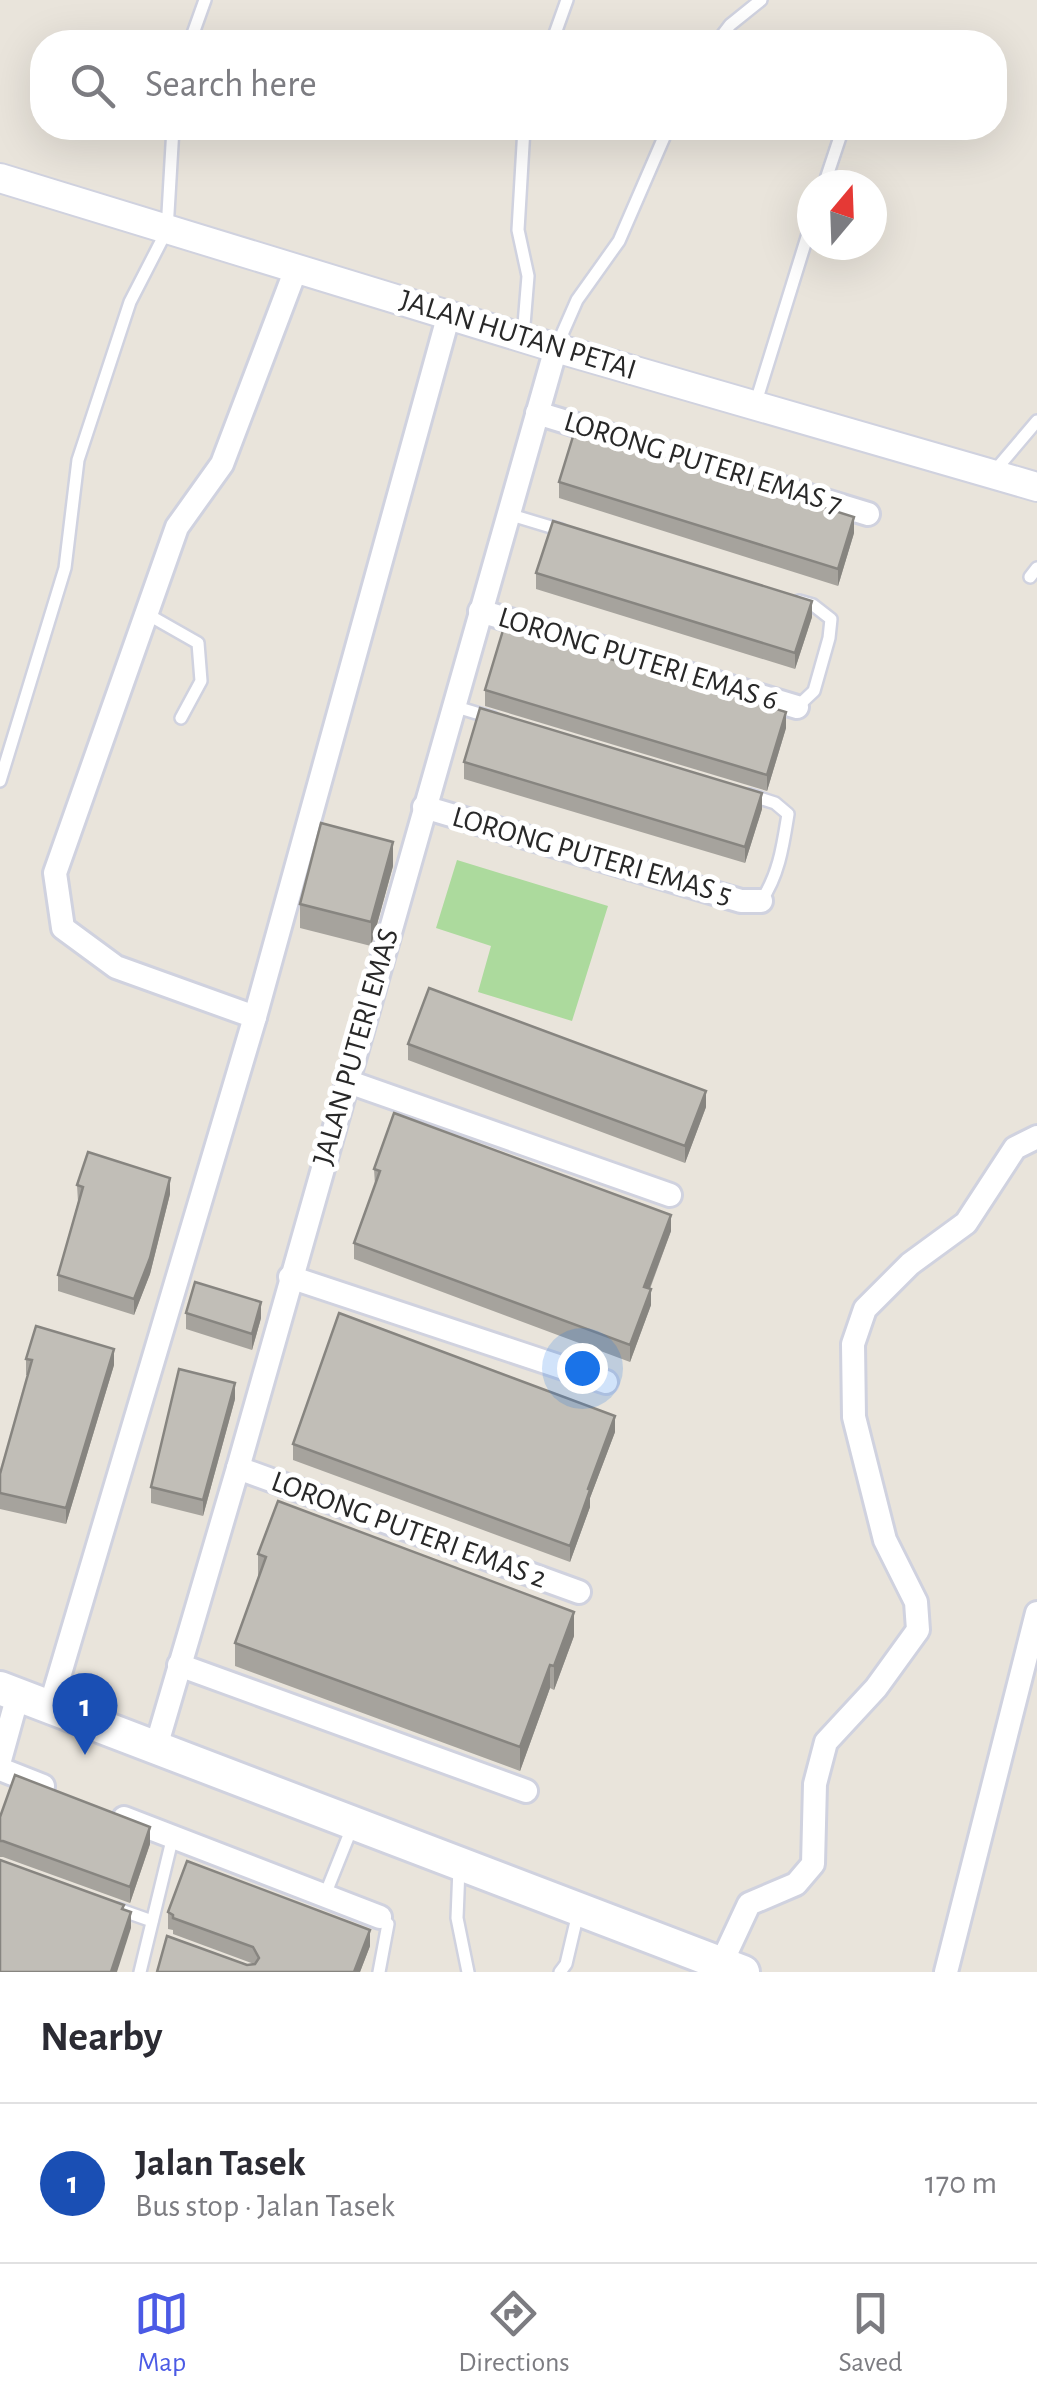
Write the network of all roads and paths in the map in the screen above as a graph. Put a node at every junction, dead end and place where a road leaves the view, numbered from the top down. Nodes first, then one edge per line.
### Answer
1 (205, 0) edge
2 (566, 0) edge
3 (762, 0) edge
4 (194, 30) edge
5 (556, 30) edge
6 (726, 30) edge
7 (173, 140) edge
8 (523, 140) edge
9 (663, 140) edge
10 (839, 140) edge
11 (829, 170) edge
12 (0, 178) edge
13 (166, 230) junction
14 (800, 260) edge
15 (296, 269) junction
16 (449, 314) junction
17 (523, 338) junction
18 (556, 348) junction
19 (755, 405) junction
20 (537, 413) junction
21 (1037, 421) edge
22 (992, 474) junction
23 (1037, 487) edge
24 (508, 514) junction
25 (868, 514) dead end
26 (565, 531) edge
27 (794, 599) edge
28 (480, 611) junction
29 (147, 614) junction
30 (453, 706) junction
31 (796, 708) joint
32 (181, 718) dead end
33 (510, 723) edge
34 (0, 780) edge
35 (737, 791) edge
36 (424, 807) junction
37 (761, 901) joint
38 (255, 1017) junction
39 (346, 1081) junction
40 (1037, 1138) edge
41 (670, 1195) dead end
42 (290, 1276) junction
43 (606, 1382) dead end
44 (238, 1468) junction
45 (579, 1592) dead end
46 (1037, 1613) edge
47 (179, 1665) junction
48 (9, 1692) edge
49 (50, 1707) junction
50 (156, 1747) junction
51 (0, 1760) edge
52 (0, 1769) edge
53 (526, 1791) dead end
54 (69, 1796) edge
55 (104, 1810) edge
56 (354, 1824) junction
57 (173, 1836) junction
58 (460, 1864) junction
59 (325, 1895) junction
60 (101, 1903) edge
61 (579, 1909) junction
62 (380, 1916) joint
63 (150, 1928) junction
64 (166, 1941) edge
65 (732, 1968) edge
66 (140, 1972) edge
67 (379, 1972) edge
68 (468, 1972) edge
69 (560, 1972) edge
70 (946, 1972) edge

1 - 4 lane
2 - 5 lane
3 - 6 lane
7 - 13 lane
8 - 17 lane
9 - 18 lane
10 - 11 lane
12 - 13 street, JALAN HUTAN PETAI
13 - 15 street, JALAN HUTAN PETAI
13 - 34 lane
14 - 19 lane
15 - 16 street, JALAN HUTAN PETAI
15 - 29 street
16 - 17 street, JALAN HUTAN PETAI
16 - 38 street
17 - 18 street, JALAN HUTAN PETAI
18 - 19 street, JALAN HUTAN PETAI
18 - 20 street, JALAN PUTERI EMAS
19 - 22 street, JALAN HUTAN PETAI
20 - 24 street, JALAN PUTERI EMAS
20 - 25 street, LORONG PUTERI EMAS 7
21 - 22 lane
22 - 23 street, JALAN HUTAN PETAI
24 - 26 lane
24 - 28 street, JALAN PUTERI EMAS
27 - 31 lane
28 - 30 street, JALAN PUTERI EMAS
28 - 31 street, LORONG PUTERI EMAS 6
29 - 32 lane
29 - 38 street
30 - 33 lane
30 - 36 street, JALAN PUTERI EMAS
35 - 37 lane
36 - 37 street, LORONG PUTERI EMAS 5
36 - 39 street, JALAN PUTERI EMAS
38 - 49 street
39 - 41 street
39 - 42 street, JALAN PUTERI EMAS
40 - 65 street
42 - 43 street
42 - 44 street, JALAN PUTERI EMAS
44 - 45 street, LORONG PUTERI EMAS 2
44 - 47 street, JALAN PUTERI EMAS
46 - 70 street
47 - 50 street, JALAN PUTERI EMAS
47 - 53 street
48 - 49 main road
48 - 51 street
49 - 50 main road
50 - 56 main road
52 - 54 street
55 - 57 street
56 - 58 main road
56 - 59 lane
57 - 59 street
57 - 63 lane
58 - 61 main road
58 - 68 lane
59 - 62 street
60 - 63 lane
61 - 65 main road
61 - 69 lane
62 - 67 lane
63 - 64 lane
63 - 66 lane

